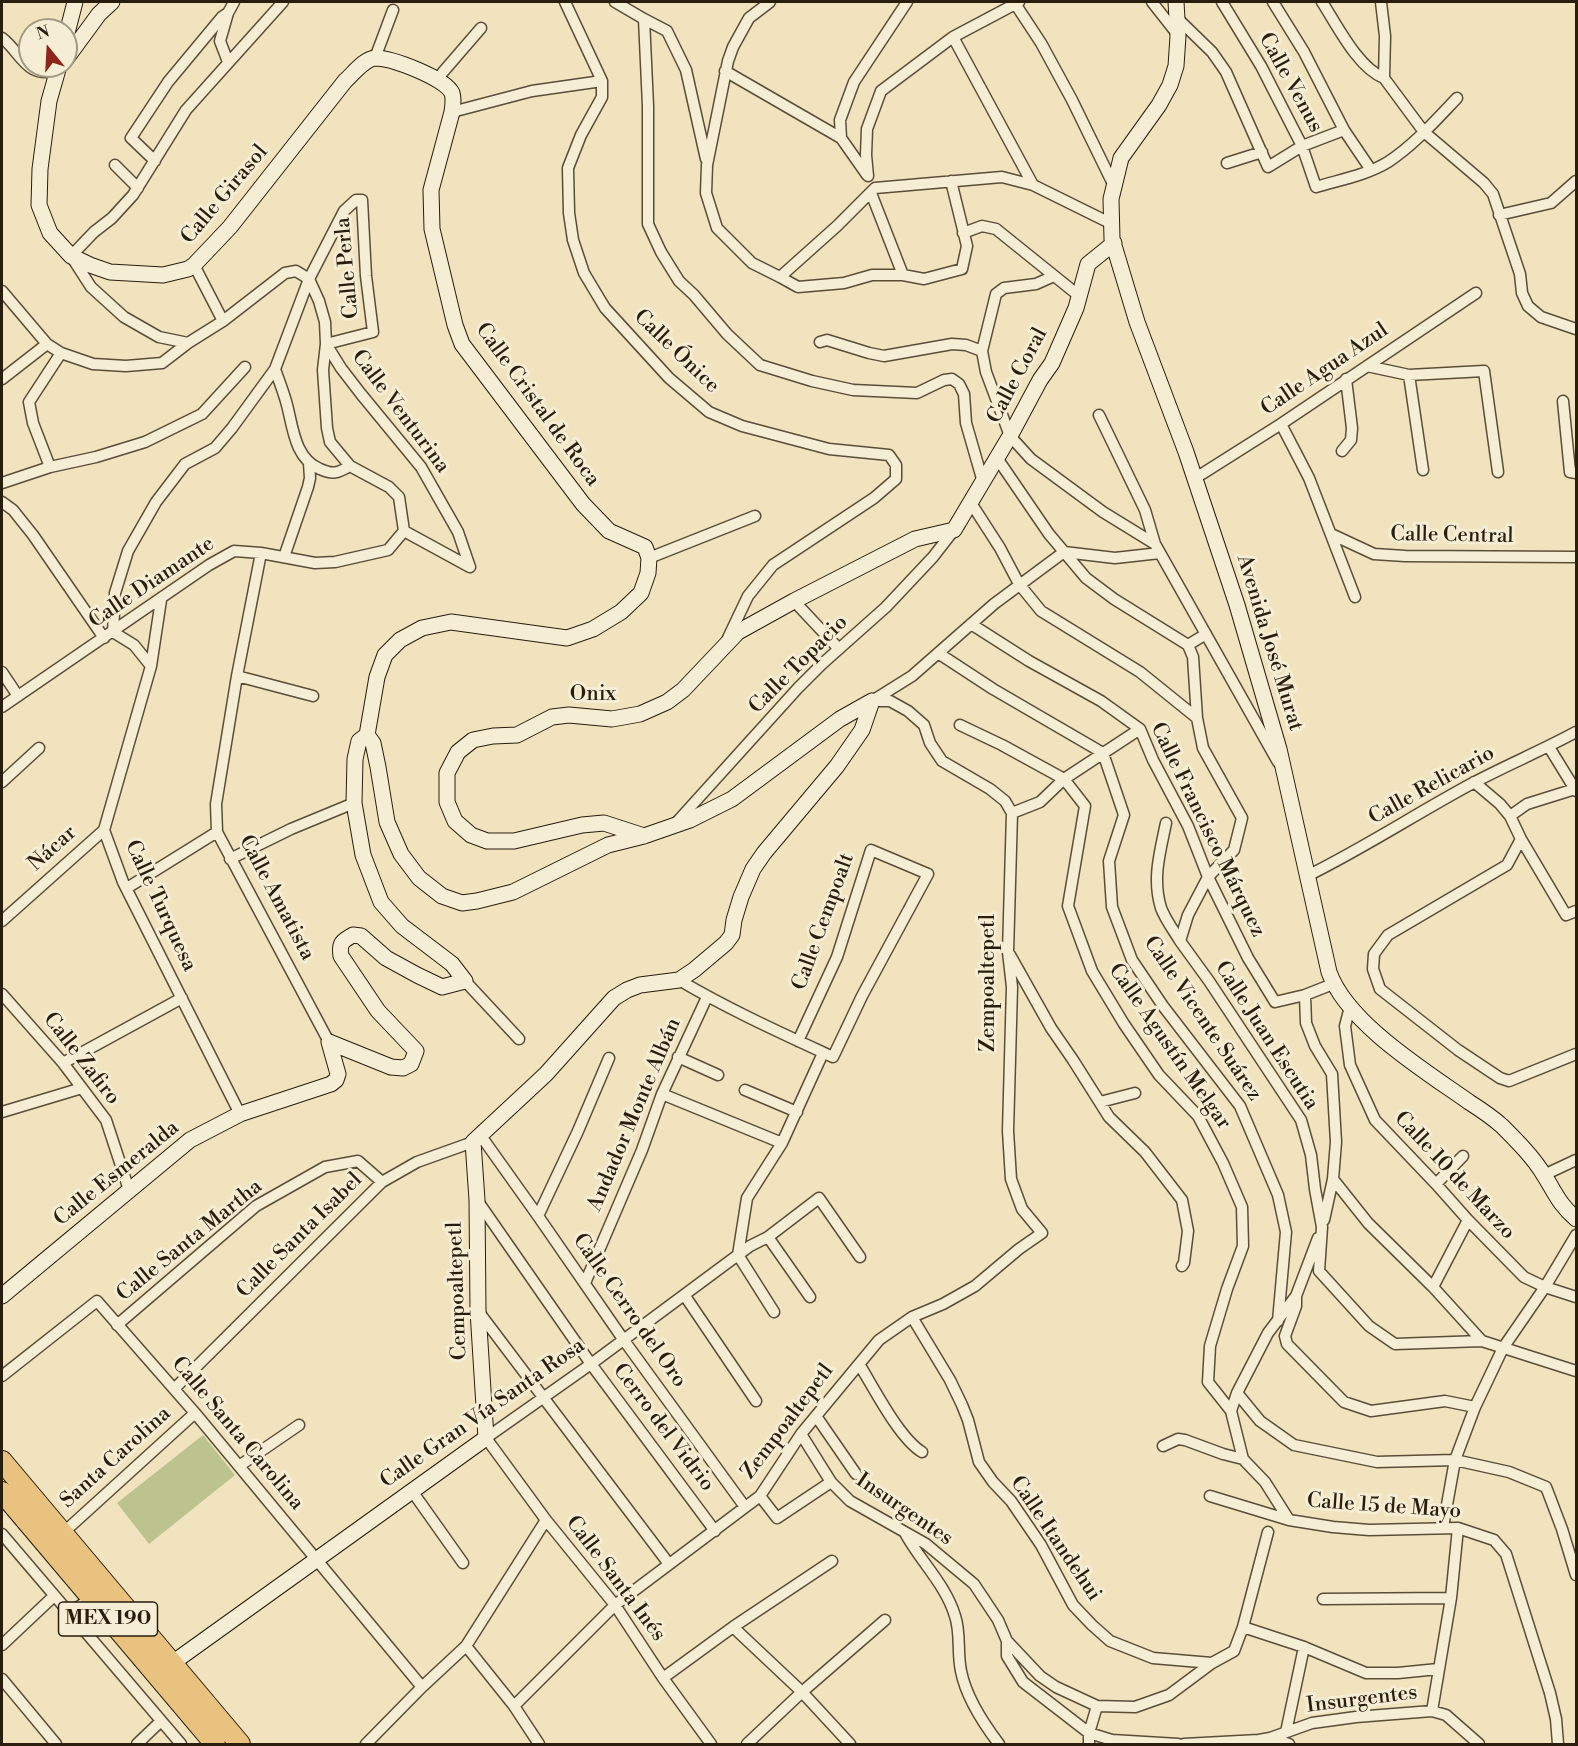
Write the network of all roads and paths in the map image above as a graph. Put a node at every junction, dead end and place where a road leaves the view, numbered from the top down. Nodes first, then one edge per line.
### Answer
1 (75, 2) edge
2 (112, 2) edge
3 (234, 2) edge
4 (283, 2) edge
5 (565, 2) edge
6 (770, 2) edge
7 (907, 2) edge
8 (1016, 2) edge
9 (1152, 2) edge
10 (1176, 2) edge
11 (1221, 2) edge
12 (1273, 2) edge
13 (1322, 2) edge
14 (1381, 2) edge
15 (622, 3) edge
16 (393, 10) dead end
17 (228, 13) junction
18 (71, 18) edge
19 (1177, 18) junction
20 (644, 19) junction
21 (481, 28) dead end
22 (1178, 36) junction
23 (2, 38) edge
24 (953, 38) junction
25 (78, 42) edge
26 (18, 56) edge
27 (375, 58) junction
28 (228, 62) junction
29 (727, 66) junction
30 (57, 78) edge
31 (1384, 78) junction
32 (436, 79) junction
33 (602, 81) junction
34 (1457, 98) dead end
35 (452, 112) junction
36 (1344, 130) junction
37 (1424, 132) junction
38 (841, 138) junction
39 (1302, 146) junction
40 (1262, 152) junction
41 (154, 161) junction
42 (1227, 163) dead end
43 (115, 165) dead end
44 (707, 165) junction
45 (1371, 170) junction
46 (868, 176) junction
47 (951, 181) junction
48 (1576, 181) edge
49 (1033, 185) junction
50 (1114, 186) junction
51 (138, 189) junction
52 (873, 190) junction
53 (1499, 215) junction
54 (1112, 224) junction
55 (963, 233) junction
56 (1114, 243) junction
57 (71, 256) junction
58 (194, 265) junction
59 (903, 275) junction
60 (1054, 276) junction
61 (780, 278) junction
62 (309, 279) junction
63 (2, 291) edge
64 (1476, 293) dead end
65 (1078, 295) junction
66 (223, 321) junction
67 (1576, 329) edge
68 (820, 342) dead end
69 (46, 344) junction
70 (188, 344) junction
71 (326, 344) junction
72 (982, 351) junction
73 (61, 353) junction
74 (1367, 366) junction
75 (244, 367) dead end
76 (275, 369) junction
77 (1409, 375) junction
78 (2, 377) edge
79 (1346, 379) junction
80 (1563, 401) dead end
81 (1099, 415) dead end
82 (1281, 424) junction
83 (1010, 436) junction
84 (1342, 451) dead end
85 (997, 458) junction
86 (309, 463) junction
87 (350, 466) junction
88 (50, 467) junction
89 (1423, 470) dead end
90 (1498, 472) dead end
91 (1573, 472) edge
92 (1194, 479) junction
93 (983, 482) junction
94 (2, 483) edge
95 (2, 502) edge
96 (971, 503) junction
97 (755, 516) dead end
98 (954, 530) junction
99 (404, 531) junction
100 (1331, 534) junction
101 (1157, 548) junction
102 (1064, 552) junction
103 (261, 553) junction
104 (647, 553) junction
105 (284, 557) junction
106 (1576, 557) edge
107 (1019, 584) junction
108 (1355, 597) dead end
109 (161, 600) junction
110 (794, 601) junction
111 (971, 624) junction
112 (1206, 634) junction
113 (109, 635) junction
114 (725, 644) junction
115 (1188, 645) junction
116 (839, 650) junction
117 (938, 653) junction
118 (151, 666) junction
119 (2, 672) edge
120 (237, 676) junction
121 (18, 696) junction
122 (313, 696) dead end
123 (872, 701) junction
124 (2, 707) edge
125 (1197, 718) junction
126 (960, 725) dead end
127 (1140, 729) junction
128 (1576, 732) edge
129 (366, 735) junction
130 (1549, 747) junction
131 (39, 748) dead end
132 (1104, 753) junction
133 (1284, 774) junction
134 (1064, 779) junction
135 (2, 782) edge
136 (1474, 782) junction
137 (1576, 790) edge
138 (354, 802) junction
139 (1012, 813) junction
140 (1510, 816) junction
141 (1166, 823) dead end
142 (672, 826) junction
143 (104, 830) junction
144 (217, 832) junction
145 (644, 836) junction
146 (1521, 839) junction
147 (230, 859) junction
148 (1307, 876) junction
149 (1208, 877) junction
150 (126, 888) junction
151 (1571, 913) edge
152 (2, 921) edge
153 (1180, 941) junction
154 (1008, 952) junction
155 (679, 980) junction
156 (465, 981) junction
157 (1333, 984) junction
158 (1305, 995) junction
159 (707, 997) junction
160 (182, 998) junction
161 (4, 999) edge
162 (1350, 1007) junction
163 (519, 1039) dead end
164 (798, 1041) junction
165 (329, 1042) junction
166 (1576, 1054) edge
167 (828, 1055) junction
168 (678, 1057) junction
169 (609, 1058) dead end
170 (63, 1063) junction
171 (1350, 1065) junction
172 (1332, 1074) junction
173 (718, 1075) dead end
174 (338, 1077) joint
175 (82, 1088) junction
176 (745, 1090) dead end
177 (1135, 1093) dead end
178 (662, 1094) junction
179 (1100, 1102) junction
180 (2, 1112) edge
181 (796, 1112) junction
182 (240, 1114) junction
183 (477, 1139) junction
184 (782, 1143) junction
185 (1463, 1156) dead end
186 (1576, 1160) edge
187 (1544, 1175) junction
188 (1333, 1179) junction
189 (382, 1182) junction
190 (1436, 1184) junction
191 (129, 1190) junction
192 (477, 1200) junction
193 (538, 1216) junction
194 (1576, 1219) edge
195 (1468, 1220) junction
196 (1322, 1227) junction
197 (1576, 1235) edge
198 (768, 1237) junction
199 (738, 1255) junction
200 (860, 1257) dead end
201 (1182, 1266) dead end
202 (585, 1283) junction
203 (1433, 1287) junction
204 (1545, 1287) junction
205 (2, 1296) edge
206 (685, 1296) junction
207 (1296, 1296) junction
208 (810, 1297) dead end
209 (1576, 1297) edge
210 (478, 1311) junction
211 (774, 1312) dead end
212 (912, 1317) junction
213 (1278, 1321) junction
214 (117, 1325) junction
215 (623, 1339) junction
216 (1482, 1341) junction
217 (1503, 1348) junction
218 (591, 1364) junction
219 (859, 1364) junction
220 (1576, 1371) edge
221 (2, 1376) edge
222 (174, 1389) junction
223 (1237, 1393) junction
224 (545, 1397) junction
225 (756, 1401) dead end
226 (1475, 1407) junction
227 (1231, 1411) junction
228 (195, 1413) junction
229 (816, 1416) junction
230 (299, 1425) dead end
231 (801, 1434) junction
232 (486, 1438) junction
233 (1163, 1446) dead end
234 (922, 1452) dead end
235 (1243, 1459) junction
236 (1455, 1460) junction
237 (2, 1461) edge
238 (239, 1466) junction
239 (856, 1474) dead end
240 (831, 1482) junction
241 (412, 1491) junction
242 (2, 1492) edge
243 (760, 1496) junction
244 (1210, 1496) dead end
245 (745, 1507) junction
246 (546, 1520) junction
247 (1289, 1520) junction
248 (1443, 1527) junction
249 (1458, 1528) junction
250 (715, 1531) junction
251 (905, 1532) junction
252 (1268, 1532) dead end
253 (63, 1533) junction
254 (2, 1534) edge
255 (317, 1559) junction
256 (832, 1562) dead end
257 (463, 1563) dead end
258 (669, 1564) junction
259 (1576, 1575) edge
260 (54, 1596) junction
261 (1451, 1598) junction
262 (91, 1599) junction
263 (1323, 1599) dead end
264 (615, 1605) junction
265 (69, 1613) junction
266 (885, 1620) dead end
267 (733, 1627) junction
268 (1243, 1627) junction
269 (1007, 1641) junction
270 (2, 1645) edge
271 (466, 1646) junction
272 (1304, 1647) junction
273 (1212, 1663) junction
274 (171, 1664) junction
275 (1438, 1669) junction
276 (663, 1678) junction
277 (2, 1679) edge
278 (422, 1687) junction
279 (802, 1692) junction
280 (514, 1706) junction
281 (1097, 1706) junction
282 (1435, 1711) junction
283 (161, 1721) junction
284 (1286, 1732) junction
285 (1270, 1738) junction
286 (1089, 1739) edge
287 (56, 1744) edge
288 (137, 1744) edge
289 (181, 1744) edge
290 (215, 1744) edge
291 (240, 1744) edge
292 (366, 1744) edge
293 (539, 1744) edge
294 (711, 1744) edge
295 (747, 1744) edge
296 (850, 1744) edge
297 (999, 1744) edge
298 (1178, 1744) edge
299 (1184, 1744) edge
300 (1289, 1744) edge
301 (1479, 1744) edge
302 (1558, 1744) edge

1 - 18 street
2 - 25 street
3 - 17 street
4 - 28 street
5 - 33 street
6 - 29 street
7 - 38 street
8 - 24 street
8 - 50 street
9 - 22 street
10 - 19 street, Avenida José Murat
11 - 39 street, Calle Venus
12 - 36 street
13 - 31 street
14 - 31 street
15 - 20 street
16 - 27 street
17 - 28 street
17 - 41 street
19 - 22 street, Avenida José Murat
19 - 40 street
20 - 44 street
20 - 93 street
21 - 32 street
22 - 50 street, Avenida José Murat
23 - 26 street
24 - 46 street
24 - 49 street
27 - 32 street
27 - 58 street, Calle Girasol
28 - 41 street
29 - 38 street
29 - 44 street
30 - 57 street
31 - 37 street
32 - 35 street
33 - 35 street
33 - 114 street, Calle Ónice
34 - 37 street
35 - 104 street, Calle Cristal de Roca
36 - 39 street
36 - 45 street
37 - 45 street
37 - 53 street
38 - 46 street
39 - 40 street
39 - 45 street, Calle Venus
40 - 42 street
41 - 51 street
43 - 51 street
44 - 61 street
46 - 52 street
47 - 49 street
47 - 52 street
47 - 55 street
48 - 53 street
49 - 54 street
50 - 54 street, Avenida José Murat
51 - 57 street
52 - 59 street
52 - 61 street
53 - 67 street
54 - 56 street, Avenida José Murat
55 - 59 street
55 - 60 street
56 - 65 street, Calle Coral
56 - 92 street, Avenida José Murat
57 - 58 street, Calle Girasol
57 - 70 street
58 - 66 street
59 - 61 street
60 - 65 street
60 - 72 street
62 - 66 street
62 - 71 street, Calle Venturina
62 - 71 street, Calle Perla
62 - 76 street
63 - 69 street
64 - 74 street, Calle Agua Azul
65 - 83 street, Calle Coral
66 - 70 street
68 - 72 street
69 - 73 street
69 - 78 street
70 - 73 street
71 - 87 street
71 - 99 street, Calle Venturina
72 - 83 street
73 - 88 street
74 - 77 street
74 - 79 street, Calle Agua Azul
75 - 88 street
76 - 86 street
76 - 113 street
77 - 89 street
77 - 90 street
79 - 82 street, Calle Agua Azul
79 - 84 street
80 - 91 street
81 - 101 street
82 - 92 street, Calle Agua Azul
82 - 100 street
83 - 85 street, Calle Coral
83 - 101 street
85 - 93 street, Calle Coral
85 - 102 street
86 - 87 street
86 - 105 street
87 - 99 street
88 - 94 street
92 - 133 street, Avenida José Murat
93 - 96 street, Calle Coral
95 - 113 street
96 - 98 street, Calle Coral
96 - 107 street
97 - 104 street
98 - 110 street, Onix
98 - 116 street, Calle Topacio
99 - 105 street, Calle Diamante
100 - 106 street, Calle Central
100 - 108 street
101 - 102 street
101 - 112 street
102 - 107 street
102 - 115 street
103 - 105 street, Calle Diamante
103 - 109 street, Calle Diamante
103 - 120 street, Calle Amatista
104 - 129 street
107 - 111 street
107 - 125 street
109 - 113 street, Calle Diamante
109 - 118 street, Calle Turquesa
110 - 114 street, Onix
110 - 116 street
111 - 117 street
111 - 127 street, Calle Francisco Márquez
112 - 115 street
112 - 133 street
113 - 118 street
113 - 121 street, Calle Diamante
114 - 145 street, Onix
115 - 125 street
116 - 142 street, Calle Topacio
117 - 123 street
117 - 132 street
118 - 143 street, Calle Turquesa
119 - 121 street
120 - 122 street
120 - 144 street, Calle Amatista
121 - 124 street, Calle Diamante
123 - 139 street
123 - 142 street
123 - 155 street
125 - 149 street
126 - 134 street, Calle Agustín Melgar
127 - 132 street
127 - 149 street, Calle Francisco Márquez
128 - 130 street, Calle Relicario
129 - 138 street
129 - 145 street
130 - 136 street, Calle Relicario
130 - 137 street
131 - 135 street
132 - 134 street
132 - 213 street, Calle Vicente Suárez
133 - 148 street, Avenida José Murat
134 - 139 street
134 - 227 street, Calle Agustín Melgar
136 - 140 street
136 - 148 street, Calle Relicario
137 - 140 street
138 - 147 street
138 - 156 street
139 - 154 street, Zempoaltepetl
140 - 146 street
141 - 153 street, Calle Juan Escutia
142 - 145 street
143 - 150 street, Calle Turquesa
143 - 152 street, Nácar
144 - 147 street, Calle Amatista
144 - 150 street
146 - 151 street
146 - 166 street
147 - 165 street, Calle Amatista
148 - 157 street, Avenida José Murat
149 - 153 street
149 - 158 street, Calle Francisco Márquez
150 - 160 street, Calle Turquesa
153 - 196 street, Calle Juan Escutia
154 - 179 street
154 - 212 street, Zempoaltepetl
155 - 159 street
155 - 183 street
156 - 163 street
156 - 165 street
157 - 158 street, Calle Francisco Márquez
157 - 162 street, Avenida José Murat
158 - 172 street
159 - 164 street
159 - 168 street, Andador Monte Albán
160 - 170 street
160 - 182 street, Calle Turquesa
161 - 170 street, Calle Zafiro
162 - 171 street, Calle 10 de Marzo
162 - 187 street, Avenida José Murat
164 - 167 street
164 - 167 street, Calle Cempoalt
165 - 174 street, Calle Amatista
167 - 181 street
168 - 173 street
168 - 178 street, Andador Monte Albán
169 - 193 street
170 - 175 street, Calle Zafiro
171 - 172 street
171 - 190 street, Calle 10 de Marzo
172 - 188 street
174 - 182 street, Calle Esmeralda
175 - 180 street
175 - 191 street, Calle Zafiro
176 - 181 street
177 - 179 street
178 - 184 street
178 - 202 street, Andador Monte Albán
179 - 201 street
181 - 184 street
182 - 191 street, Calle Esmeralda
183 - 189 street, Calle Santa Isabel
183 - 192 street, Cempoaltepetl
183 - 193 street, Calle Cerro del Oro
184 - 199 street
185 - 190 street
186 - 187 street
187 - 194 street, Avenida José Murat
188 - 196 street
188 - 203 street
189 - 214 street, Calle Santa Martha
189 - 222 street, Calle Santa Isabel
190 - 195 street, Calle 10 de Marzo
191 - 205 street, Calle Esmeralda
192 - 210 street, Cempoaltepetl
192 - 218 street, Cerro del Vidrio
193 - 202 street, Calle Cerro del Oro
195 - 203 street
195 - 204 street, Calle 10 de Marzo
196 - 207 street
196 - 216 street
197 - 204 street
198 - 199 street, Calle Gran Vía Santa Rosa
198 - 200 street, Calle Gran Vía Santa Rosa
198 - 208 street
199 - 206 street, Calle Gran Vía Santa Rosa
199 - 211 street
202 - 215 street, Calle Cerro del Oro
203 - 216 street
204 - 209 street, Calle 10 de Marzo
204 - 217 street
206 - 215 street, Calle Gran Vía Santa Rosa
206 - 225 street
207 - 213 street
207 - 226 street
210 - 224 street
210 - 232 street, Cempoaltepetl
212 - 219 street, Zempoaltepetl
212 - 273 street, Calle Itandehui
213 - 223 street
214 - 221 street, Calle Santa Carolina
214 - 222 street, Calle Santa Carolina
215 - 218 street, Calle Gran Vía Santa Rosa
215 - 245 street, Calle Cerro del Oro
216 - 217 street
217 - 220 street
217 - 226 street
218 - 224 street, Calle Gran Vía Santa Rosa
218 - 250 street, Cerro del Vidrio
219 - 229 street, Zempoaltepetl
219 - 234 street
222 - 228 street, Calle Santa Carolina
223 - 227 street
223 - 236 street
224 - 232 street, Calle Gran Vía Santa Rosa
224 - 258 street
226 - 236 street
227 - 235 street, Calle 15 de Mayo
228 - 238 street, Calle Santa Carolina
228 - 253 street, Santa Carolina
229 - 231 street, Zempoaltepetl
229 - 239 street
230 - 238 street
231 - 240 street, Insurgentes
231 - 243 street, Zempoaltepetl
232 - 241 street, Calle Gran Vía Santa Rosa
232 - 246 street, Calle Santa Inés
233 - 235 street
235 - 247 street, Calle 15 de Mayo
236 - 248 street
236 - 259 street
237 - 253 highway, MEX 190
238 - 255 street, Calle Santa Carolina
240 - 243 street
240 - 251 street, Insurgentes
241 - 255 street, Calle Gran Vía Santa Rosa
241 - 257 street
242 - 262 highway, MEX 190
243 - 245 street, Zempoaltepetl
244 - 247 street
245 - 250 street, Zempoaltepetl
246 - 264 street, Calle Santa Inés
246 - 271 street
247 - 248 street, Calle 15 de Mayo
248 - 249 street, Calle 15 de Mayo
249 - 261 street
249 - 302 street, Calle 15 de Mayo
250 - 258 street, Zempoaltepetl
251 - 269 street, Insurgentes
251 - 297 street
252 - 268 street
253 - 274 highway, MEX 190
254 - 260 street
255 - 274 street, Calle Gran Vía Santa Rosa
255 - 278 street, Calle Santa Carolina
256 - 267 street
258 - 264 street, Zempoaltepetl
260 - 265 street
260 - 270 street
261 - 263 street
261 - 275 street
262 - 265 street
262 - 290 highway, MEX 190
264 - 276 street, Calle Santa Inés
264 - 280 street, Zempoaltepetl
265 - 283 street
266 - 279 street
267 - 276 street
267 - 279 street
268 - 272 street
268 - 273 street
269 - 281 street
269 - 286 street, Insurgentes
271 - 278 street
271 - 280 street
272 - 275 street
272 - 284 street
273 - 281 street
274 - 291 highway, MEX 190
275 - 282 street
276 - 294 street, Calle Santa Inés
277 - 287 street
278 - 292 street
279 - 295 street
279 - 296 street
280 - 293 street
281 - 286 street
282 - 284 street, Insurgentes
282 - 301 street
283 - 288 street
283 - 289 street
284 - 285 street, Insurgentes
285 - 299 street, Insurgentes
285 - 300 street
286 - 298 street, Insurgentes

